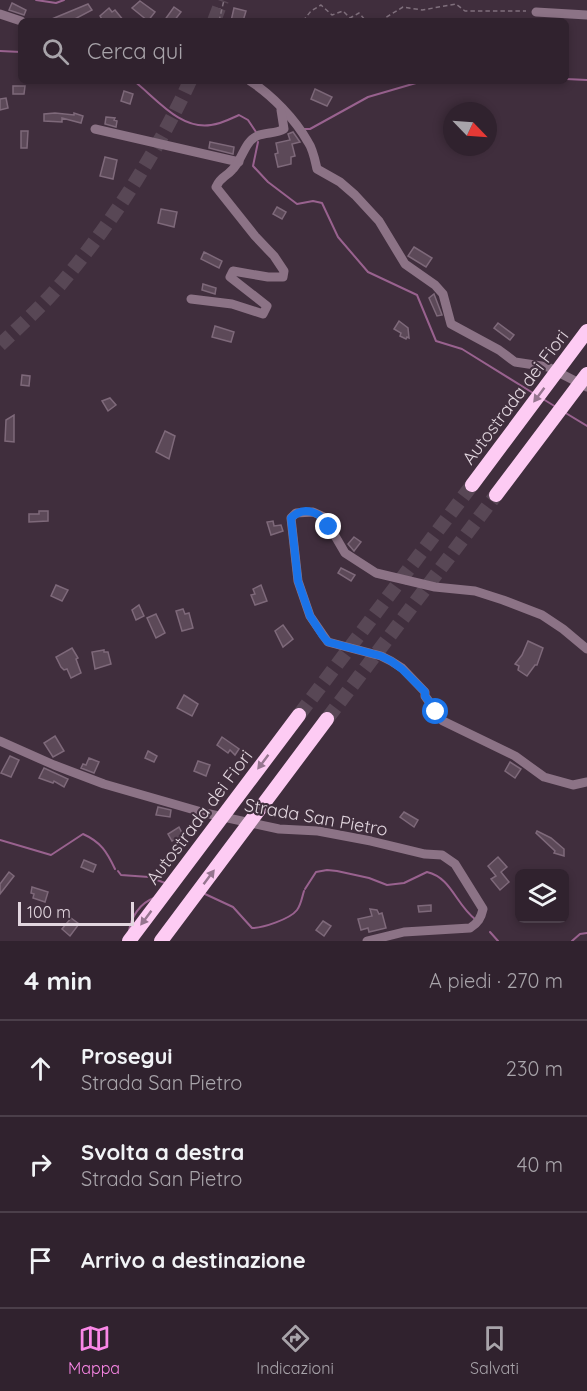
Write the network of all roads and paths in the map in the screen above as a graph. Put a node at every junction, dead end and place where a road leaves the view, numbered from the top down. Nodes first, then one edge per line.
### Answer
1 (224, 0) edge
2 (536, 12) joint
3 (0, 14) edge
4 (587, 15) edge
5 (220, 18) edge
6 (305, 18) edge
7 (350, 18) edge
8 (350, 18) edge
9 (363, 18) edge
10 (385, 18) edge
11 (18, 20) edge
12 (253, 84) edge
13 (280, 107) junction
14 (95, 129) dead end
15 (239, 162) junction
16 (191, 299) dead end
17 (587, 331) edge
18 (587, 374) edge
19 (587, 387) edge
20 (472, 485) tunnel mouth
21 (496, 495) tunnel mouth
22 (587, 649) edge
23 (299, 715) tunnel mouth
24 (327, 719) tunnel mouth
25 (0, 741) edge
26 (587, 782) edge
27 (129, 941) edge
28 (161, 941) edge
29 (367, 941) edge

1 - 5 path
2 - 4 street
2 - 10 path
3 - 11 street
6 - 8 path
7 - 9 path
12 - 13 street
13 - 15 street
13 - 19 street
14 - 15 street
15 - 16 street
17 -> 20 highway, Autostrada dei Fiori
18 - 21 highway
22 - 26 street
23 -> 27 highway, Autostrada dei Fiori
28 -> 24 highway
25 - 29 street, Strada San Pietro

